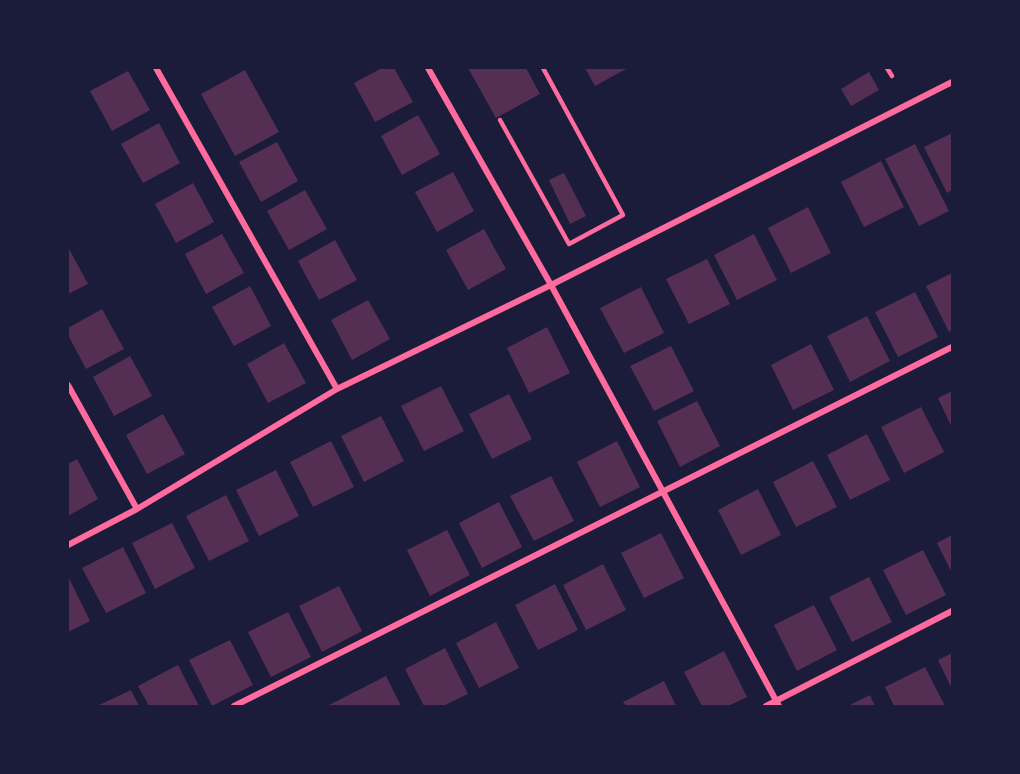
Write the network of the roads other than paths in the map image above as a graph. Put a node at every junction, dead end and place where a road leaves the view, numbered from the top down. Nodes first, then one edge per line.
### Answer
1 (156, 68) edge
2 (428, 68) edge
3 (543, 68) edge
4 (887, 68) edge
5 (892, 76) dead end
6 (952, 82) edge
7 (500, 120) dead end
8 (552, 285) junction
9 (952, 347) edge
10 (68, 385) edge
11 (337, 389) junction
12 (663, 492) junction
13 (137, 509) junction
14 (68, 545) edge
15 (952, 611) edge
16 (778, 704) edge
17 (234, 706) edge
18 (766, 706) edge

1 - 11 street
2 - 8 street
3 - 7 lane
4 - 5 lane
6 - 8 street
8 - 11 street
8 - 12 street
9 - 12 street
10 - 13 street
11 - 13 street
12 - 16 street
12 - 17 street
13 - 14 street
15 - 16 street
16 - 18 street

